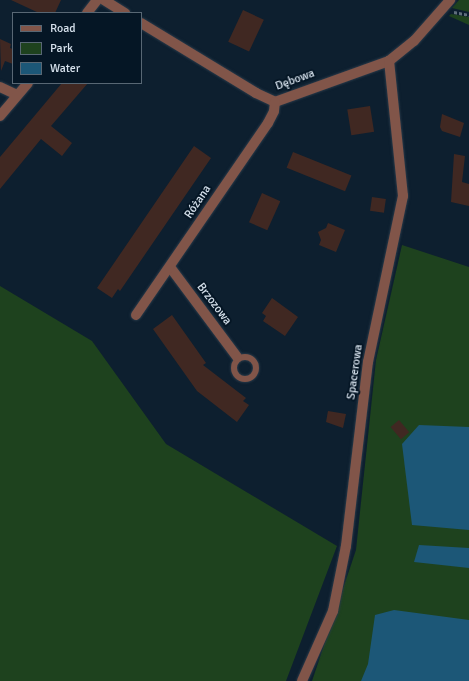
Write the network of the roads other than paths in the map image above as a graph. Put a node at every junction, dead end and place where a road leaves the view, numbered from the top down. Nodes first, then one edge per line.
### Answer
1 (97, 0) edge
2 (104, 0) edge
3 (450, 0) edge
4 (88, 12) edge
5 (123, 12) edge
6 (142, 24) edge
7 (388, 62) junction
8 (27, 84) edge
9 (0, 87) edge
10 (17, 95) junction
11 (275, 102) junction
12 (0, 116) edge
13 (170, 267) junction
14 (136, 315) dead end
15 (238, 358) dead end
16 (302, 681) edge

1 - 4 street
2 - 5 street
3 - 7 street, Dębowa
6 - 11 street, Dębowa
7 - 11 street, Dębowa
7 - 16 street, Spacerowa
8 - 10 street
9 - 10 street
10 - 12 street
11 - 13 street, Różana
13 - 14 street, Różana
13 - 15 street, Brzozowa

